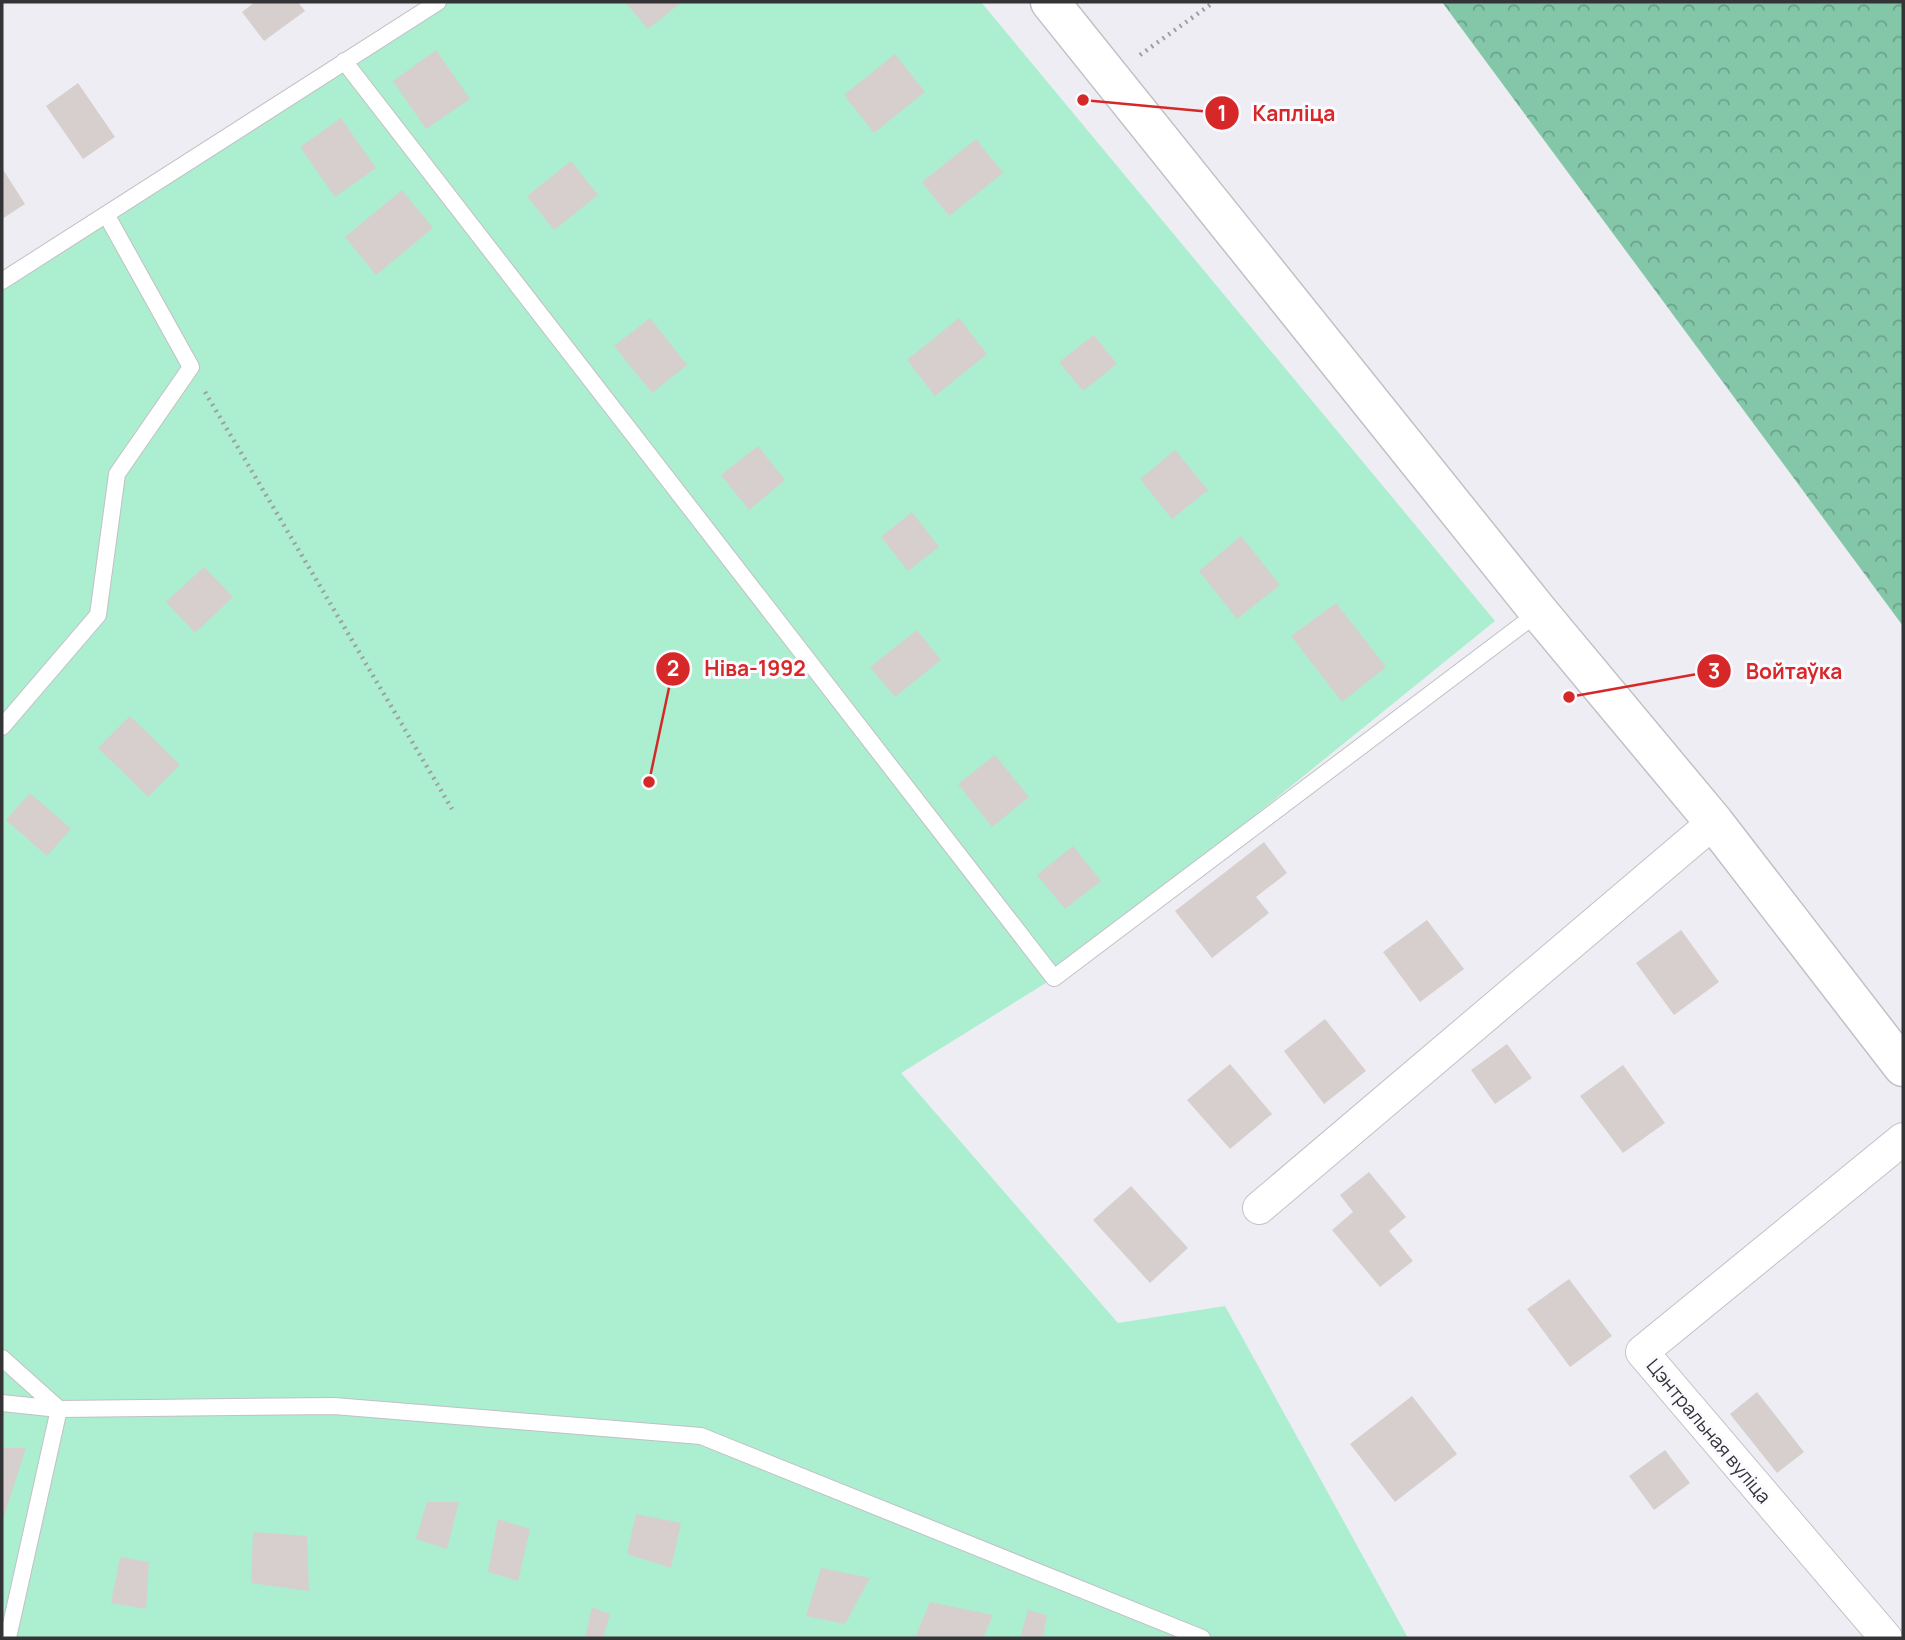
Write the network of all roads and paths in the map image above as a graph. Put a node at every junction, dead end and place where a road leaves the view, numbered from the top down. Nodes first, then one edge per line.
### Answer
1 (438, 2) edge
2 (1050, 2) edge
3 (1214, 2) edge
4 (344, 61) junction
5 (1111, 75) junction
6 (107, 216) junction
7 (2, 281) edge
8 (191, 367) junction
9 (1539, 612) junction
10 (2, 727) edge
11 (452, 809) dead end
12 (1714, 822) junction
13 (1903, 1067) edge
14 (1903, 1139) edge
15 (1259, 1208) dead end
16 (2, 1358) edge
17 (2, 1403) edge
18 (60, 1409) junction
19 (8, 1638) edge
20 (1202, 1638) edge
21 (1886, 1638) edge

1 - 4 lane
2 - 5 street
3 - 5 path
4 - 6 lane
4 - 9 lane
5 - 9 street
6 - 7 lane
6 - 8 lane
8 - 10 lane
8 - 11 path
9 - 12 street
12 - 13 street
12 - 15 street
14 - 21 street, Цэнтральная вуліца
16 - 18 lane
17 - 18 lane
18 - 19 lane
18 - 20 lane

